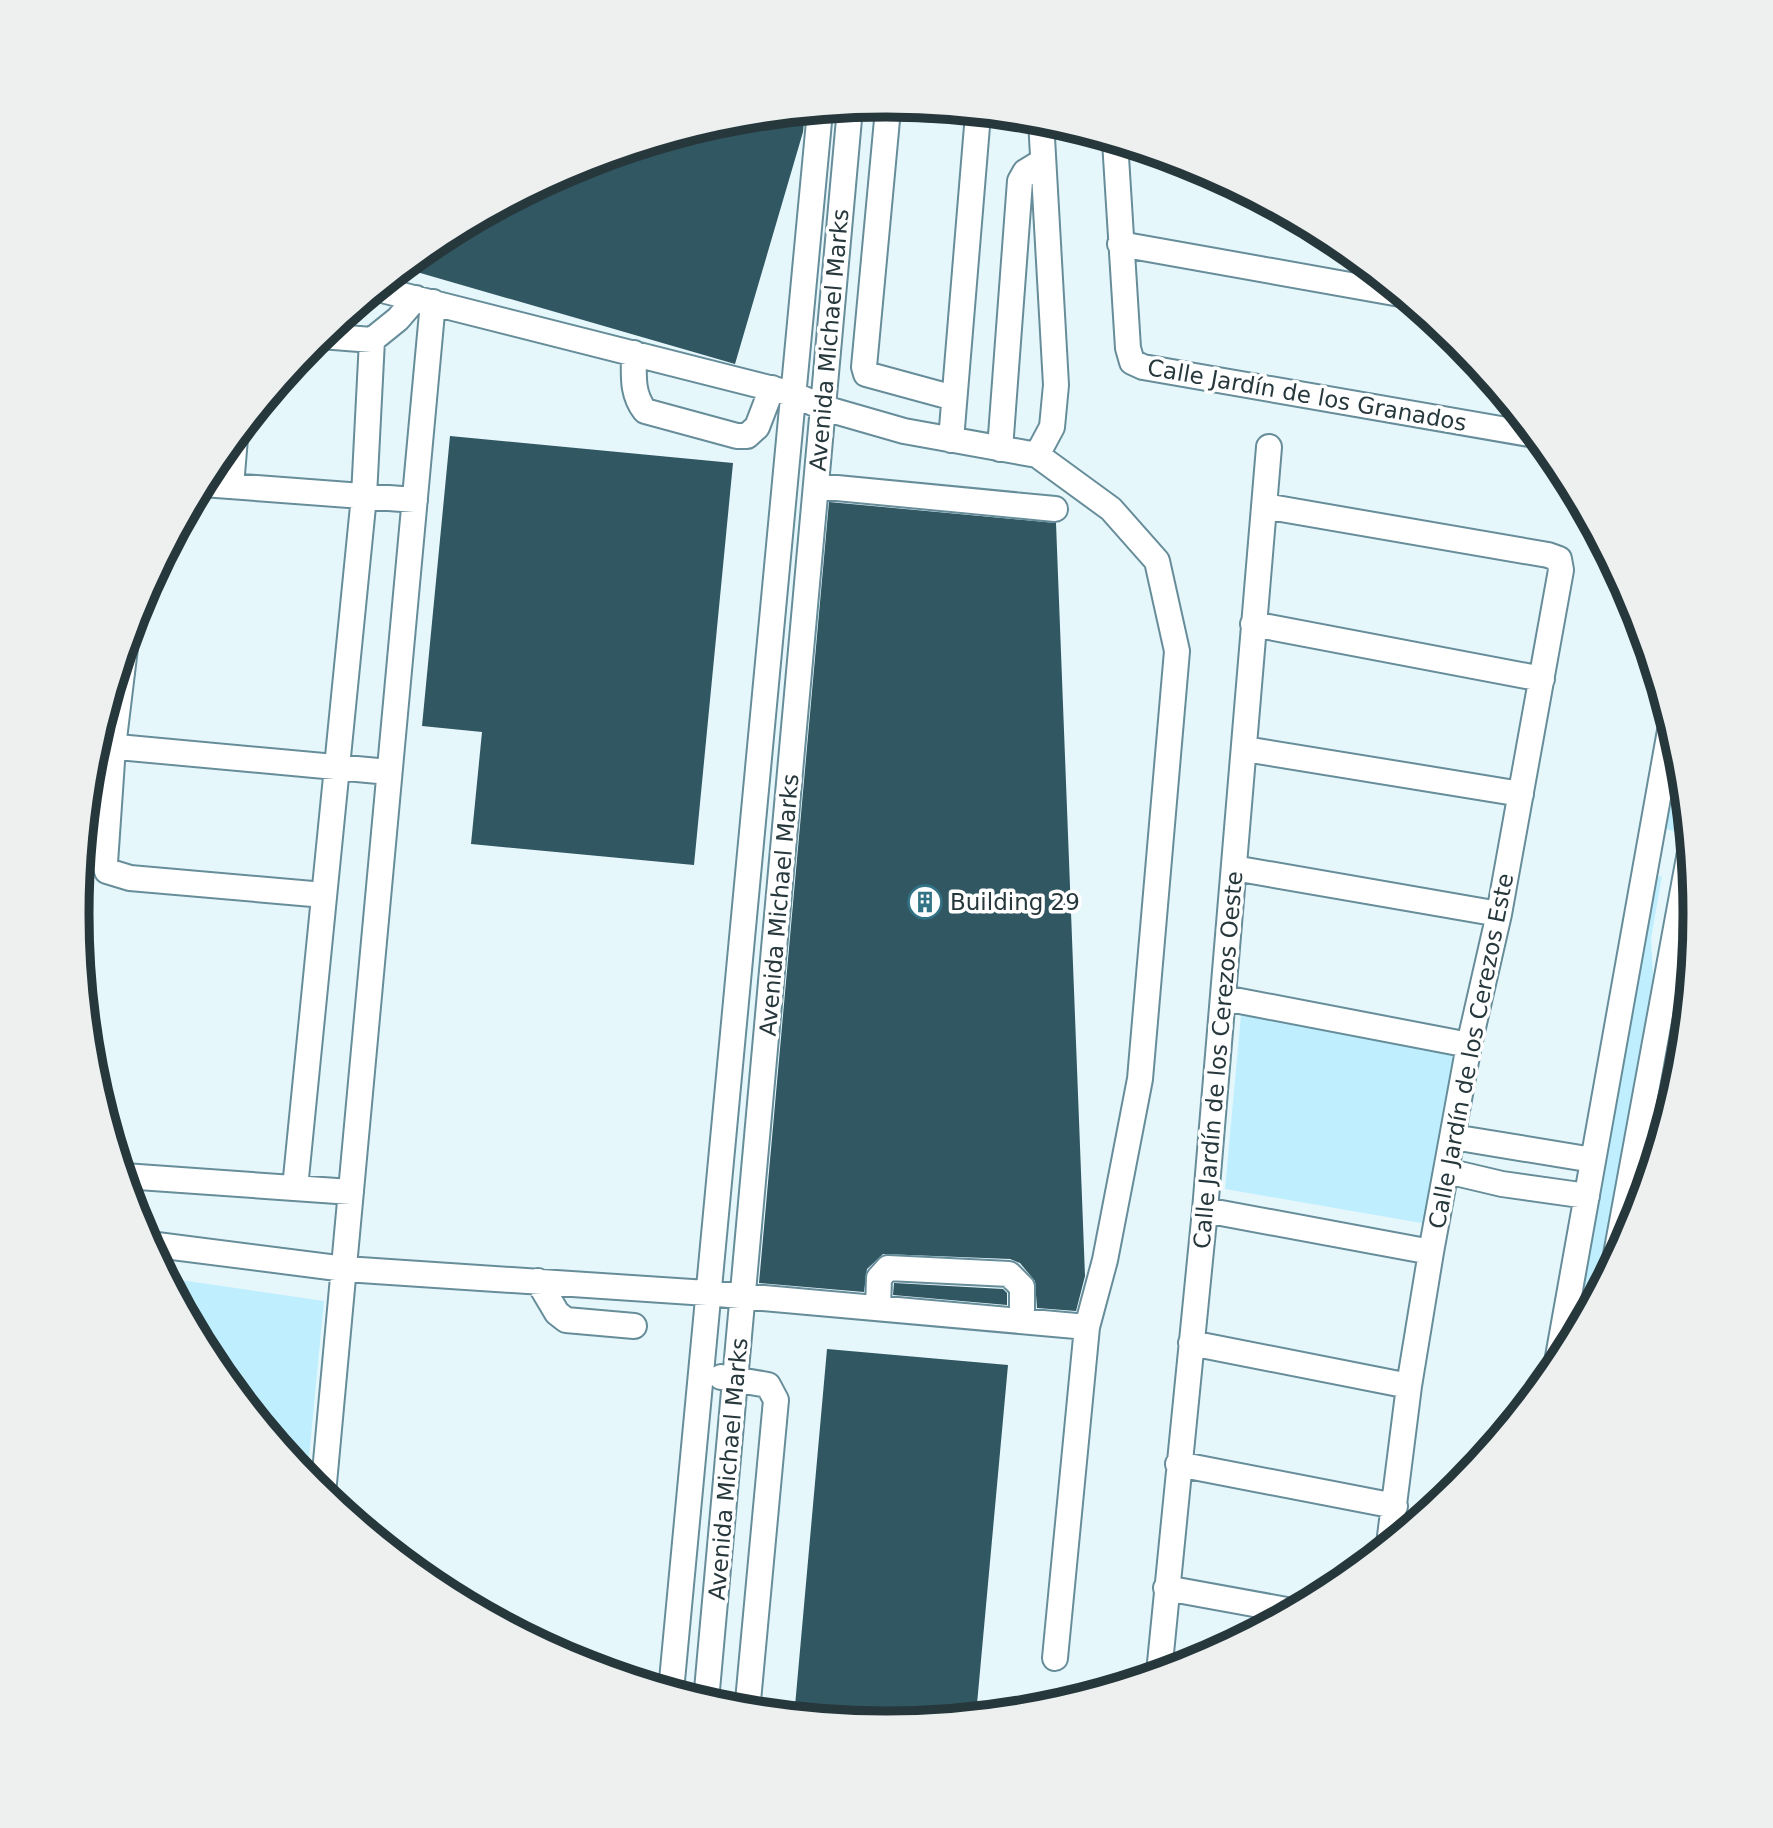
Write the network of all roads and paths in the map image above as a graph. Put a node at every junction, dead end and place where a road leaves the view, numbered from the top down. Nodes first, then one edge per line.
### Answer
1 (887, 117) edge
2 (849, 118) edge
3 (819, 120) edge
4 (977, 122) edge
5 (1042, 132) edge
6 (1115, 151) edge
7 (1043, 162) junction
8 (1120, 244) junction
9 (389, 291) edge
10 (1384, 291) edge
11 (802, 298) junction
12 (425, 300) junction
13 (832, 302) junction
14 (337, 337) edge
15 (372, 340) junction
16 (634, 353) junction
17 (906, 388) junction
18 (782, 391) junction
19 (954, 398) junction
20 (824, 408) junction
21 (904, 431) junction
22 (1522, 433) edge
23 (951, 440) junction
24 (1269, 447) dead end
25 (1000, 449) junction
26 (1037, 455) junction
27 (233, 458) edge
28 (215, 485) edge
29 (231, 486) junction
30 (816, 486) junction
31 (364, 496) junction
32 (415, 500) junction
33 (1264, 506) junction
34 (1055, 509) dead end
35 (1253, 624) junction
36 (1542, 679) junction
37 (108, 746) edge
38 (1245, 749) junction
39 (1666, 750) edge
40 (104, 763) edge
41 (337, 767) junction
42 (389, 772) junction
43 (1521, 794) junction
44 (1648, 850) junction
45 (1681, 854) edge
46 (1234, 867) junction
47 (1683, 888) edge
48 (324, 895) junction
49 (1499, 914) junction
50 (1224, 998) junction
51 (1469, 1045) junction
52 (1453, 1137) junction
53 (1547, 1152) junction
54 (1593, 1160) junction
55 (1447, 1171) junction
56 (134, 1177) edge
57 (295, 1188) junction
58 (1544, 1190) junction
59 (351, 1192) junction
60 (1587, 1196) junction
61 (1205, 1210) junction
62 (1622, 1221) edge
63 (162, 1246) edge
64 (1431, 1252) junction
65 (345, 1269) junction
66 (538, 1282) junction
67 (707, 1293) junction
68 (744, 1296) junction
69 (878, 1308) junction
70 (1022, 1321) junction
71 (634, 1326) dead end
72 (1087, 1328) junction
73 (1562, 1337) edge
74 (1191, 1343) junction
75 (700, 1377) junction
76 (737, 1378) junction
77 (1409, 1386) junction
78 (1178, 1464) junction
79 (324, 1479) edge
80 (1395, 1506) junction
81 (1391, 1531) edge
82 (1166, 1588) junction
83 (1277, 1608) edge
84 (1055, 1658) dead end
85 (1160, 1663) edge
86 (672, 1682) edge
87 (707, 1690) edge
88 (748, 1699) edge

1 - 17 street
2 - 13 street, Avenida Michael Marks
3 - 11 street, Avenida Michael Marks
4 - 19 street
5 - 7 street
6 - 8 street, Calle Jardín de los Granados
7 - 25 street
7 - 26 street
8 - 10 street
8 - 22 street, Calle Jardín de los Granados
9 - 12 street
11 - 13 street
11 - 18 street, Avenida Michael Marks
12 - 15 street
12 - 16 street
12 - 32 street
13 - 20 street, Avenida Michael Marks
14 - 15 street
15 - 31 street
16 - 18 street
16 - 18 street
17 - 19 street
17 - 21 street
18 - 20 street
18 - 67 street, Avenida Michael Marks
19 - 23 street
20 - 21 street
20 - 30 street, Avenida Michael Marks
21 - 23 street
23 - 25 street
24 - 33 street, Calle Jardín de los Cerezos Oeste
25 - 26 street
26 - 72 street
27 - 29 street
28 - 29 street
29 - 31 street
30 - 34 street
30 - 68 street, Avenida Michael Marks
31 - 32 street
31 - 41 street
32 - 42 street
33 - 35 street, Calle Jardín de los Cerezos Oeste
33 - 36 street, Calle Jardín de los Cerezos Este
35 - 36 street
35 - 38 street, Calle Jardín de los Cerezos Oeste
36 - 43 street, Calle Jardín de los Cerezos Este
37 - 41 street
38 - 43 street
38 - 46 street, Calle Jardín de los Cerezos Oeste
39 - 44 street
40 - 48 street
41 - 42 street
41 - 48 street
42 - 59 street
43 - 49 street, Calle Jardín de los Cerezos Este
44 - 45 street
44 - 54 street
46 - 49 street
46 - 50 street, Calle Jardín de los Cerezos Oeste
47 - 62 street
48 - 57 street
49 - 51 street, Calle Jardín de los Cerezos Este
50 - 51 street
50 - 61 street, Calle Jardín de los Cerezos Oeste
51 - 52 street, Calle Jardín de los Cerezos Este
52 - 53 street
52 - 55 street, Calle Jardín de los Cerezos Este
53 - 54 street
53 - 58 street
54 - 60 street
55 - 58 street
55 - 64 street, Calle Jardín de los Cerezos Este
56 - 57 street
57 - 59 street
58 - 60 street
59 - 65 street
60 - 73 street
61 - 64 street
61 - 74 street, Calle Jardín de los Cerezos Oeste
63 - 65 street
64 - 77 street, Calle Jardín de los Cerezos Este
65 - 66 street
65 - 79 street
66 - 67 street
66 - 71 street
67 - 68 street
67 - 75 street, Avenida Michael Marks
68 - 69 street
68 - 76 street, Avenida Michael Marks
69 - 70 street
69 - 70 street
70 - 72 street
72 - 84 street
74 - 77 street
74 - 78 street, Calle Jardín de los Cerezos Oeste
75 - 76 street
75 - 86 street, Avenida Michael Marks
76 - 87 street, Avenida Michael Marks
76 - 88 street
77 - 80 street, Calle Jardín de los Cerezos Este
78 - 80 street
78 - 82 street, Calle Jardín de los Cerezos Oeste
80 - 81 street, Calle Jardín de los Cerezos Este
82 - 83 street
82 - 85 street, Calle Jardín de los Cerezos Oeste

